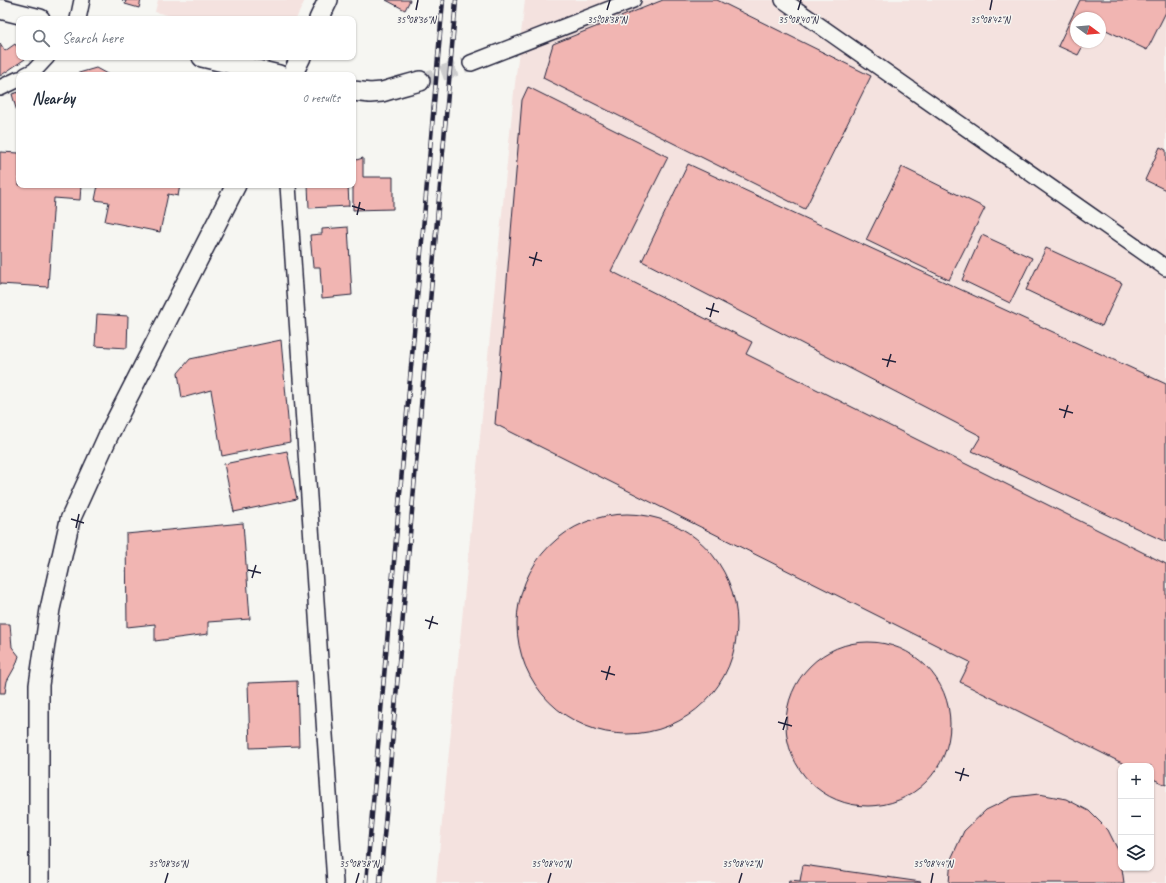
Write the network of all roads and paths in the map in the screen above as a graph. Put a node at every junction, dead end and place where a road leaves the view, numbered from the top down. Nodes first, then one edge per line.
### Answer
1 (82, 0) edge
2 (328, 0) edge
3 (633, 0) edge
4 (783, 0) edge
5 (0, 9) edge
6 (28, 16) edge
7 (79, 16) edge
8 (320, 16) edge
9 (44, 60) edge
10 (215, 60) edge
11 (300, 60) edge
12 (471, 63) tunnel mouth
13 (32, 72) edge
14 (266, 72) edge
15 (294, 72) edge
16 (16, 80) edge
17 (420, 81) tunnel mouth
18 (0, 88) edge
19 (356, 91) edge
20 (234, 188) edge
21 (288, 188) edge
22 (1166, 268) edge
23 (39, 883) edge
24 (335, 883) edge

1 - 7 street
2 - 8 street
3 - 12 street
4 - 22 street
5 - 6 street
9 - 13 street
10 - 14 street
11 - 15 street
16 - 18 street
17 - 19 street
20 - 23 street
21 - 24 street

